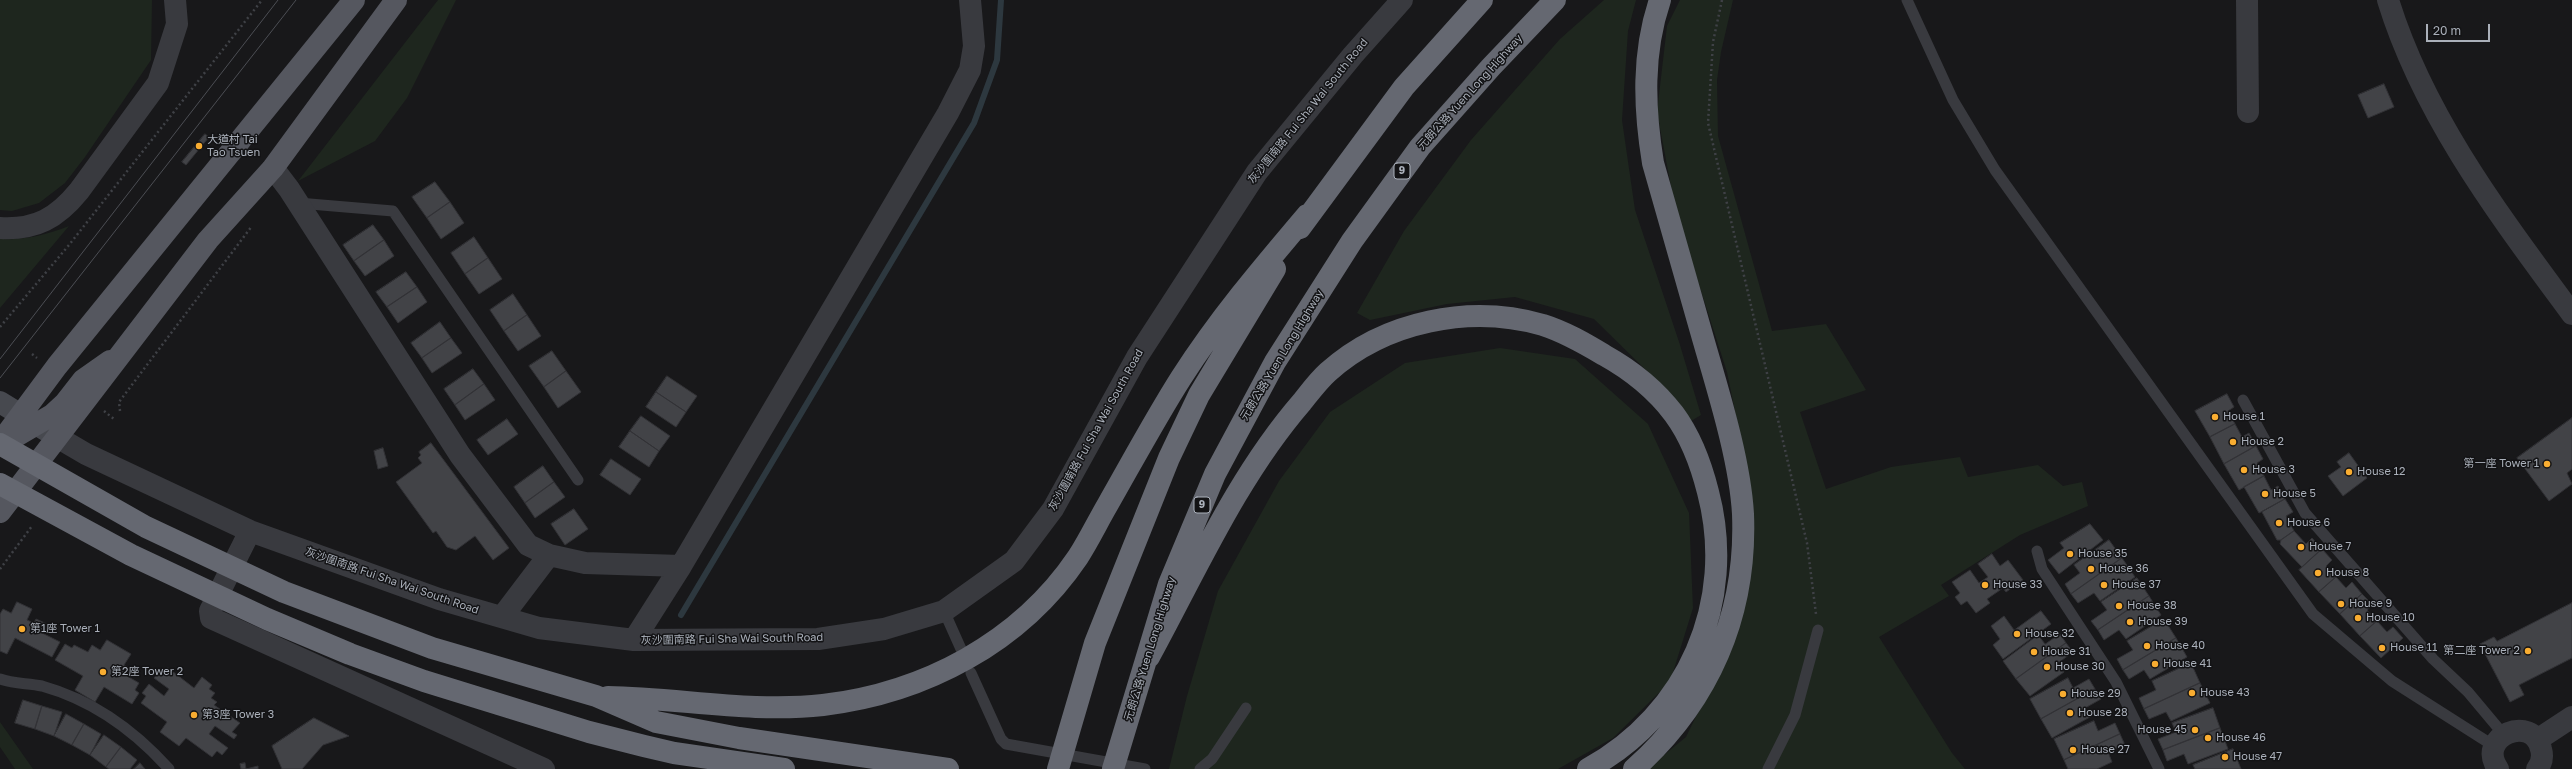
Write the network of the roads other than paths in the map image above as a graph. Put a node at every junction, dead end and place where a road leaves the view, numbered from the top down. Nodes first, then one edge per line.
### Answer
1 (175, 0) edge
2 (354, 0) edge
3 (396, 0) edge
4 (970, 0) edge
5 (1402, 0) edge
6 (1482, 0) edge
7 (1555, 0) edge
8 (1660, 0) edge
9 (1907, 0) edge
10 (2247, 0) edge
11 (2388, 0) edge
12 (2248, 112) dead end
13 (273, 168) junction
14 (298, 203) junction
15 (1307, 215) junction
16 (0, 228) edge
17 (2569, 303) edge
18 (120, 354) junction
19 (2243, 400) dead end
20 (0, 402) edge
21 (30, 420) junction
22 (57, 437) junction
23 (0, 444) edge
24 (578, 480) dead end
25 (0, 484) edge
26 (0, 512) edge
27 (250, 531) junction
28 (2038, 551) dead end
29 (549, 555) junction
30 (681, 566) junction
31 (944, 611) junction
32 (502, 617) junction
33 (1818, 630) road end
34 (634, 640) junction
35 (961, 649) dead end
36 (1149, 657) junction
37 (971, 673) dead end
38 (0, 679) edge
39 (596, 696) junction
40 (1246, 708) dead end
41 (2572, 717) edge
42 (2537, 740) junction
43 (674, 753) junction
44 (2496, 757) edge
45 (1115, 762) edge
46 (2540, 768) edge
47 (169, 769) edge
48 (544, 769) edge
49 (707, 769) edge
50 (784, 769) edge
51 (948, 769) edge
52 (1058, 769) edge
53 (1145, 769) edge
54 (1200, 769) edge
55 (1588, 769) edge
56 (1634, 769) edge
57 (1768, 769) edge
58 (2159, 769) edge

1 - 16 street
2 - 21 main road
3 - 13 main road
4 - 30 street
5 - 31 street, 灰沙圍南路 Fui Sha Wai South Road
6 - 15 highway
7 - 36 highway, 元朗公路 Yuen Long Highway / 9
8 - 56 highway
9 - 44 lane
10 - 12 street
11 - 17 street
13 - 14 street
13 - 18 main road
14 - 24 lane
14 - 29 street
15 - 39 highway
15 - 52 highway
18 - 21 main road
18 - 22 main road
19 - 44 lane
20 - 21 main road
21 - 22 main road
21 - 23 main road
22 - 26 main road
22 - 27 street, 灰沙圍南路 Fui Sha Wai South Road
23 - 39 highway
25 - 43 highway
27 - 32 street, 灰沙圍南路 Fui Sha Wai South Road
27 - 48 street
28 - 58 lane
29 - 30 street
29 - 32 street
30 - 34 street
31 - 34 street, 灰沙圍南路 Fui Sha Wai South Road
31 - 35 lane
32 - 34 street, 灰沙圍南路 Fui Sha Wai South Road
33 - 57 lane
36 - 45 highway, 元朗公路 Yuen Long Highway / 9
36 - 55 highway
37 - 53 lane
38 - 47 lane
39 - 51 highway
40 - 54 lane
41 - 42 street
42 - 44 street
42 - 46 street
43 - 49 highway
43 - 50 highway

